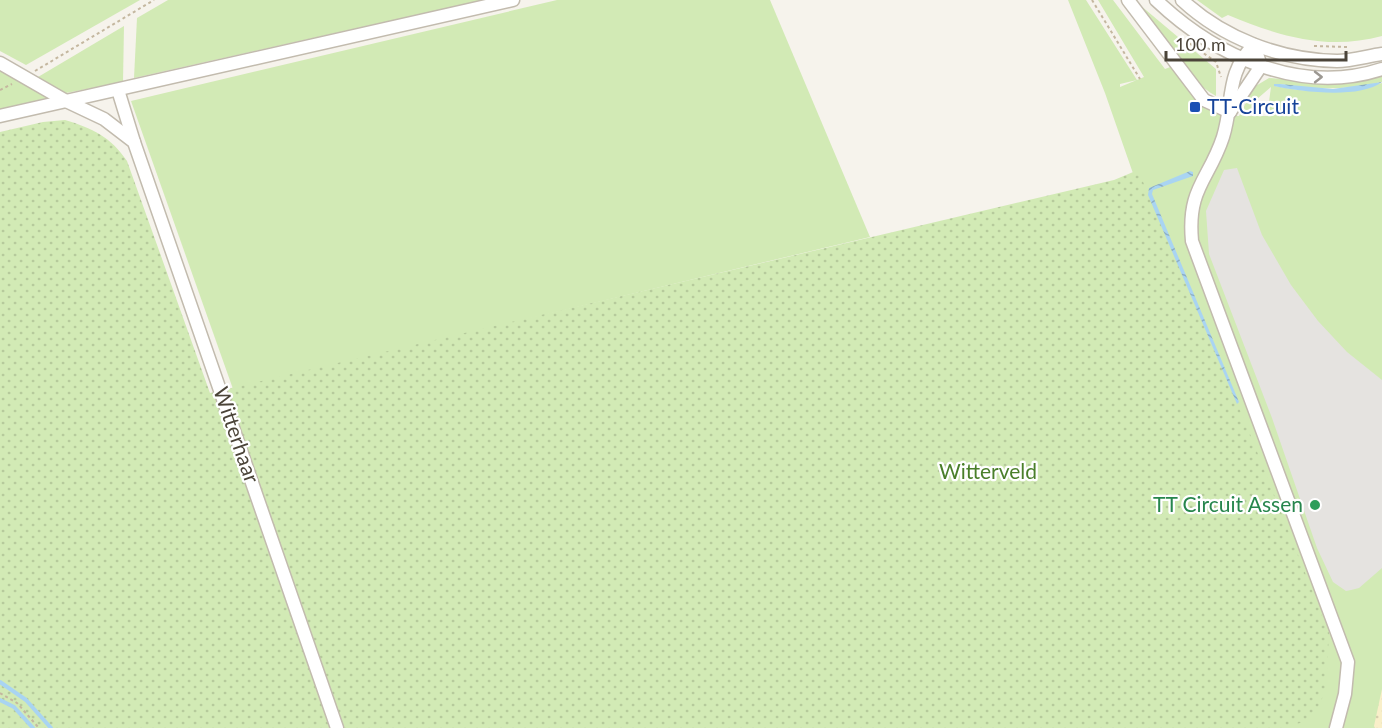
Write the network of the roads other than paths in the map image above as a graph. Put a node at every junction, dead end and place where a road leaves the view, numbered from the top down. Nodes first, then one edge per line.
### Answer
1 (513, 0) edge
2 (1128, 0) edge
3 (1156, 0) edge
4 (1182, 0) edge
5 (1254, 45) junction
6 (1382, 54) edge
7 (1240, 59) junction
8 (0, 63) edge
9 (1261, 66) junction
10 (1382, 69) edge
11 (118, 90) junction
12 (66, 101) junction
13 (1230, 112) junction
14 (0, 116) edge
15 (134, 142) junction
16 (337, 728) edge
17 (1336, 728) edge

1 - 11 street
2 - 13 street
3 - 7 street
4 - 5 street
5 - 6 street
5 - 7 street
5 - 9 street
7 - 9 street
7 - 13 street
8 - 12 street
9 -> 10 street
9 - 13 street
11 - 12 street
11 - 15 street, Witterhaar
12 - 14 street
12 - 15 street
13 - 17 street
15 - 16 street, Witterhaar

